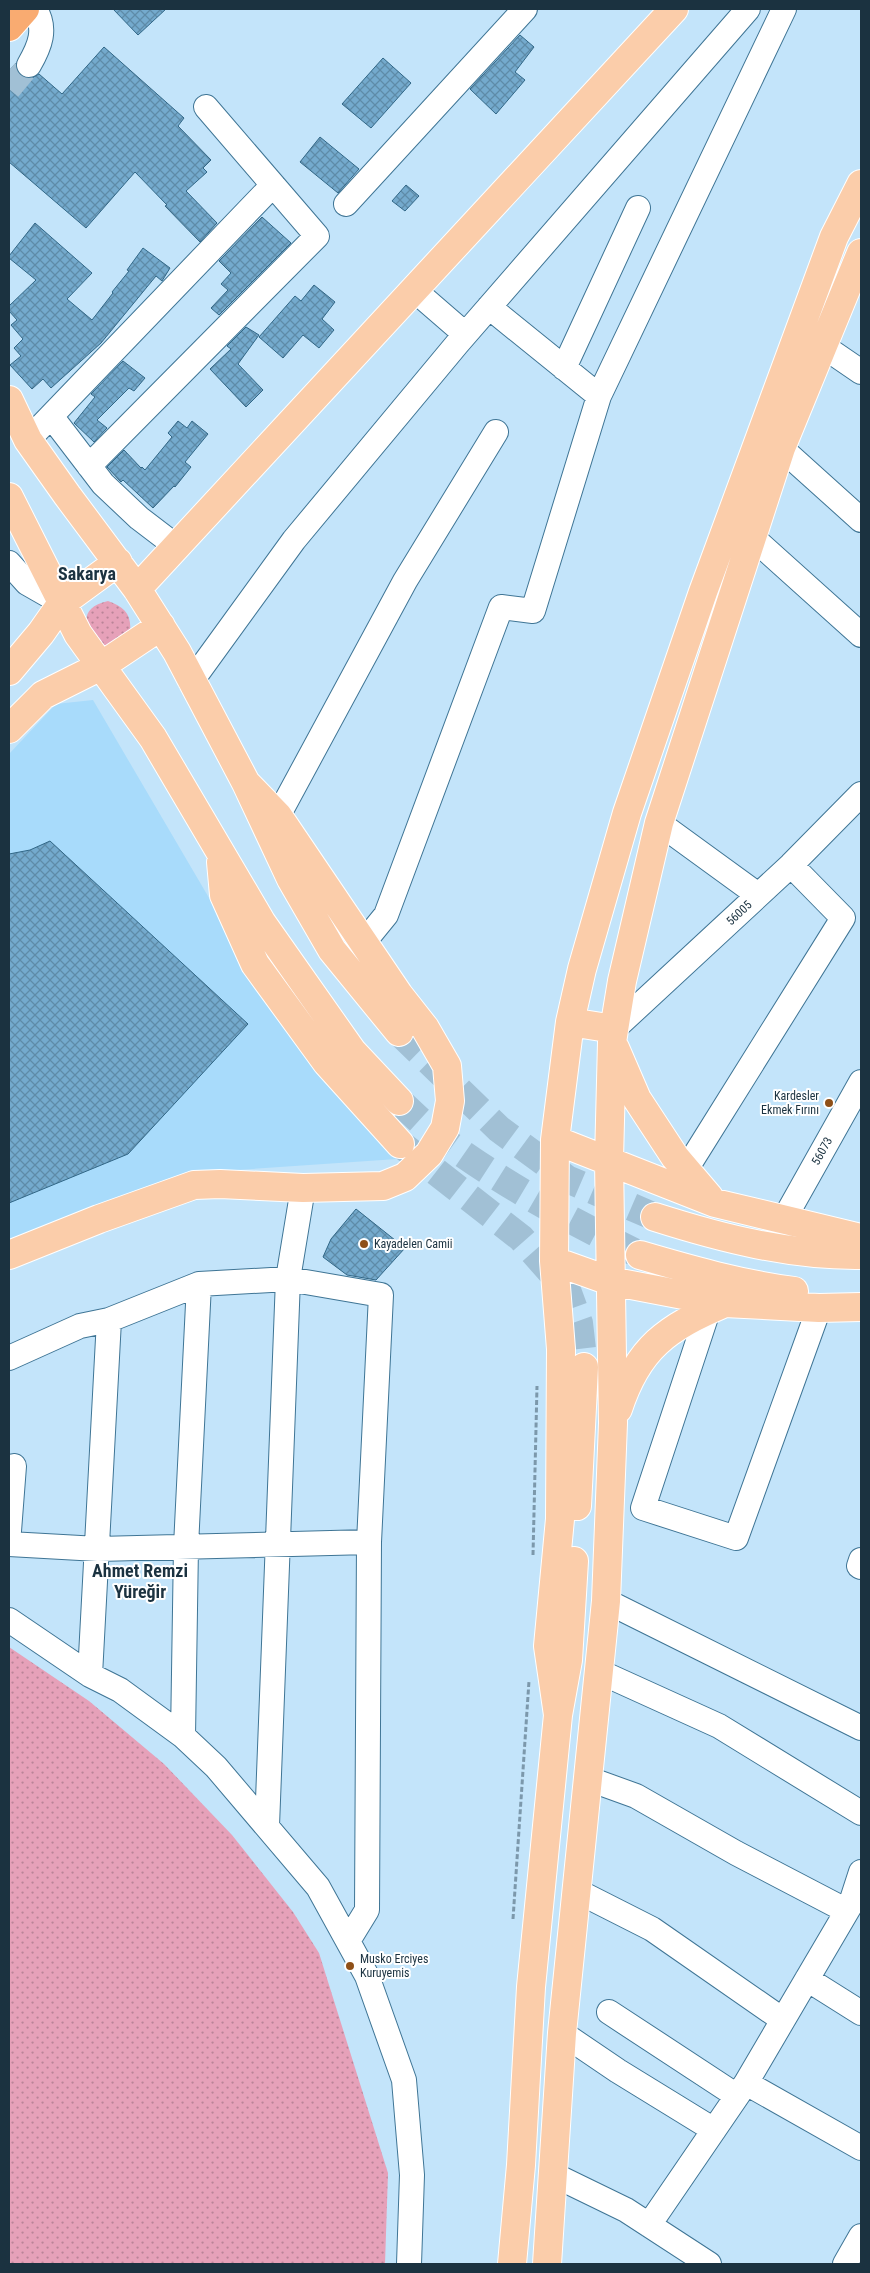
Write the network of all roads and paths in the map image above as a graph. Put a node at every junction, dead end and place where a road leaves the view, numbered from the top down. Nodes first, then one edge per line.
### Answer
1 (25, 9) edge
2 (35, 9) edge
3 (525, 9) edge
4 (674, 9) edge
5 (748, 9) edge
6 (784, 9) edge
7 (9, 28) edge
8 (29, 65) tunnel mouth
9 (206, 107) dead end
10 (861, 184) edge
11 (273, 185) junction
12 (346, 204) dead end
13 (638, 208) dead end
14 (861, 252) edge
15 (413, 288) junction
16 (489, 307) junction
17 (465, 334) junction
18 (823, 346) junction
19 (564, 368) junction
20 (861, 372) edge
21 (599, 396) junction
22 (9, 400) edge
23 (51, 416) junction
24 (496, 432) dead end
25 (28, 440) junction
26 (782, 448) junction
27 (89, 466) junction
28 (9, 497) edge
29 (861, 520) edge
30 (752, 537) junction
31 (177, 547) junction
32 (118, 562) junction
33 (9, 563) edge
34 (137, 589) junction
35 (62, 603) junction
36 (161, 626) junction
37 (861, 635) edge
38 (101, 666) junction
39 (9, 671) edge
40 (191, 682) junction
41 (9, 729) edge
42 (246, 784) junction
43 (861, 794) edge
44 (278, 816) junction
45 (658, 823) junction
46 (220, 850) junction
47 (791, 865) junction
48 (758, 895) junction
49 (364, 942) junction
50 (570, 1022) junction
51 (399, 1032) tunnel mouth
52 (613, 1035) junction
53 (861, 1082) edge
54 (399, 1102) tunnel mouth
55 (555, 1140) junction
56 (400, 1144) tunnel mouth
57 (609, 1160) junction
58 (685, 1171) junction
59 (303, 1188) junction
60 (716, 1203) junction
61 (655, 1217) tunnel mouth
62 (783, 1221) junction
63 (861, 1238) edge
64 (9, 1255) edge
65 (640, 1255) tunnel mouth
66 (861, 1255) edge
67 (554, 1261) junction
68 (288, 1279) junction
69 (610, 1281) junction
70 (199, 1284) junction
71 (861, 1302) edge
72 (717, 1307) junction
73 (861, 1307) edge
74 (819, 1308) junction
75 (109, 1320) junction
76 (9, 1358) edge
77 (584, 1367) tunnel mouth
78 (537, 1378) dead end
79 (613, 1423) junction
80 (14, 1466) dead end
81 (9, 1531) edge
82 (369, 1542) junction
83 (9, 1544) edge
84 (279, 1545) junction
85 (186, 1546) junction
86 (98, 1549) junction
87 (532, 1560) dead end
88 (861, 1560) edge
89 (861, 1567) edge
90 (606, 1600) junction
91 (9, 1620) edge
92 (600, 1672) junction
93 (90, 1674) junction
94 (529, 1677) dead end
95 (558, 1715) junction
96 (861, 1728) edge
97 (183, 1736) junction
98 (589, 1779) junction
99 (861, 1814) edge
100 (268, 1826) junction
101 (861, 1872) edge
102 (577, 1891) junction
103 (853, 1910) edge
104 (513, 1921) dead end
105 (348, 1941) junction
106 (806, 1980) junction
107 (609, 2012) dead end
108 (859, 2017) edge
109 (783, 2020) junction
110 (562, 2033) junction
111 (742, 2090) junction
112 (714, 2130) junction
113 (861, 2148) edge
114 (552, 2174) junction
115 (649, 2225) junction
116 (861, 2236) edge
117 (409, 2264) edge
118 (512, 2264) edge
119 (547, 2264) edge
120 (709, 2264) edge
121 (845, 2264) edge

1 - 7 highway
2 - 8 street
3 - 12 street
4 - 15 main road
5 - 16 street
6 - 21 street
9 - 11 street
10 - 50 main road
11 - 23 street
11 - 27 street
13 - 19 street
14 - 18 main road
15 - 17 street
15 - 31 main road
16 - 17 street
16 - 19 street
17 - 40 street
18 - 20 street
18 - 26 main road
19 - 21 street
21 - 49 street
22 - 25 main road
23 - 25 street
23 - 27 street
24 - 44 street
25 - 32 main road
26 - 29 street
26 - 30 main road
27 - 31 street
28 - 35 main road
30 - 37 street
30 - 45 main road
31 - 34 main road
32 - 34 main road
32 - 35 main road
33 - 35 street
34 - 36 main road
35 - 38 main road
35 - 39 main road
36 - 38 main road
36 - 40 main road
38 - 41 main road
38 - 46 main road
40 - 42 main road
42 - 44 main road
42 - 51 main road
43 - 47 street, 56005
44 - 49 main road
45 - 48 street
45 - 52 main road
46 - 54 main road
46 - 56 main road
47 - 48 street, 56005
47 - 58 street
48 - 52 street, 56005
49 - 59 main road
50 - 52 main road
50 - 55 main road
52 - 57 main road
52 - 58 main road
53 - 62 street, 56073
55 - 57 main road
55 - 67 main road
57 - 60 main road
57 - 69 main road
58 - 60 main road
59 - 64 main road
59 - 68 street
60 - 62 main road
61 - 66 main road
62 - 63 main road
65 - 71 main road
67 - 69 main road
67 - 95 main road
68 - 70 street
68 - 82 street
68 - 84 street
69 - 72 main road
69 - 79 main road
70 - 75 street
70 - 85 street
72 - 74 main road
72 - 74 street
72 - 79 main road
73 - 74 main road
75 - 76 street
75 - 86 street
77 - 95 main road
78 - 87 path
79 - 90 main road
80 - 81 street
82 - 84 street
82 - 105 street
83 - 86 street
84 - 85 street
84 - 100 street
85 - 86 street
85 - 97 street
86 - 93 street
88 - 89 street
90 - 92 main road
90 - 96 street
91 - 93 street
92 - 98 main road
92 - 99 street
93 - 97 street
94 - 104 path
95 - 118 main road
97 - 100 street
98 - 102 main road
98 - 103 street
100 - 105 street
101 - 103 street
102 - 109 street
102 - 110 main road
103 - 106 street
105 - 117 street
106 - 108 street
106 - 109 street
107 - 111 street
109 - 111 street
110 - 112 street
110 - 114 main road
111 - 112 street
111 - 113 street
112 - 115 street
114 - 115 street
114 - 119 main road
115 - 120 street
116 - 121 street

